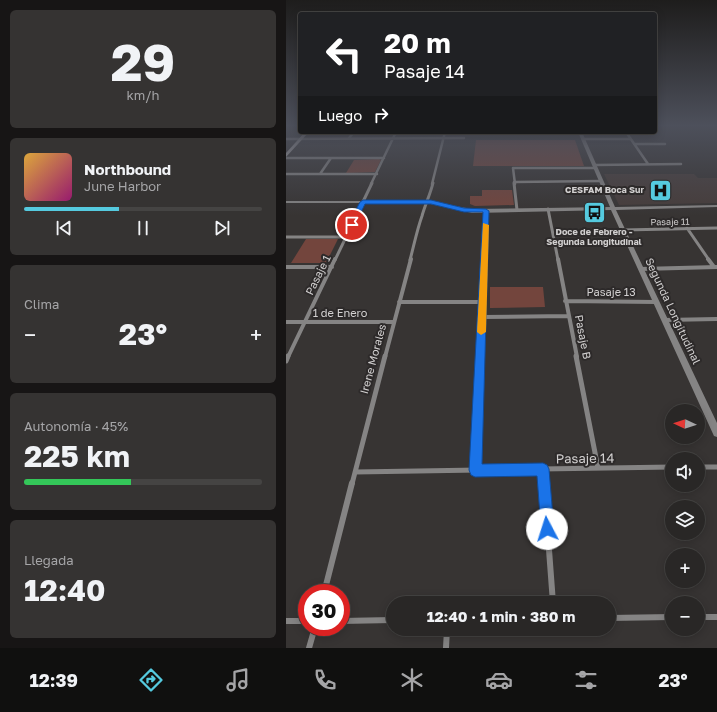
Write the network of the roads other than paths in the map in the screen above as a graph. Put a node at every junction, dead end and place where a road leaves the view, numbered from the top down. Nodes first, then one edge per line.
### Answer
1 (385, 155) edge
2 (440, 155) edge
3 (590, 155) edge
4 (642, 155) edge
5 (286, 157) edge
6 (331, 158) junction
7 (384, 158) junction
8 (648, 164) junction
9 (681, 164) dead end
10 (594, 166) junction
11 (286, 174) edge
12 (320, 174) junction
13 (376, 174) junction
14 (601, 181) junction
15 (514, 182) junction
16 (286, 202) edge
17 (363, 202) junction
18 (426, 202) junction
19 (717, 206) edge
20 (613, 208) junction
21 (548, 209) junction
22 (517, 210) junction
23 (486, 211) junction
24 (687, 228) junction
25 (717, 228) edge
26 (623, 230) junction
27 (286, 237) edge
28 (346, 237) junction
29 (286, 267) edge
30 (332, 267) junction
31 (715, 267) edge
32 (641, 269) junction
33 (566, 301) junction
34 (399, 302) junction
35 (482, 302) junction
36 (656, 302) junction
37 (568, 316) junction
38 (482, 317) junction
39 (717, 319) edge
40 (665, 320) junction
41 (286, 322) edge
42 (305, 322) junction
43 (394, 322) junction
44 (286, 361) edge
45 (717, 433) edge
46 (665, 467) edge
47 (705, 467) edge
48 (717, 467) edge
49 (598, 468) junction
50 (543, 469) junction
51 (475, 470) junction
52 (355, 472) junction
53 (326, 584) edge
54 (553, 596) edge
55 (665, 617) edge
56 (705, 617) edge
57 (717, 617) edge
58 (616, 618) edge
59 (386, 620) edge
60 (286, 621) edge
61 (298, 621) edge
62 (350, 621) edge
63 (312, 636) edge
64 (447, 636) edge
65 (309, 648) edge
66 (446, 648) edge

1 - 7 street, Pasaje 1
2 - 18 street, Irene Morales
3 - 10 street, Segunda Longitudinal
4 - 8 street
5 - 6 street
6 - 7 street
6 - 12 street
7 - 13 street, Pasaje 1
8 - 9 street
8 - 10 street
10 - 14 street, Segunda Longitudinal
10 - 15 street
11 - 12 street
12 - 13 street
13 - 17 street, Pasaje 1
14 - 15 street
14 - 20 street, Segunda Longitudinal
15 - 22 street
16 - 17 street
17 - 18 street
17 - 28 street, Pasaje 1
18 - 23 street
18 - 34 street, Irene Morales
19 - 20 street
20 - 21 street
20 - 26 street, Segunda Longitudinal
21 - 22 street
21 - 33 street, Pasaje B
22 - 23 street
23 - 35 street
24 - 25 street, Pasaje 11
24 - 26 street, Pasaje 11
24 - 31 street
26 - 32 street, Segunda Longitudinal
27 - 28 street
28 - 30 street, Pasaje 1
29 - 30 street
30 - 42 street, Pasaje 1
31 - 32 street
32 - 36 street, Segunda Longitudinal
33 - 36 street, Pasaje 13
33 - 37 street, Pasaje B
34 - 35 street
34 - 43 street, Irene Morales
35 - 38 street
36 - 40 street, Segunda Longitudinal
37 - 38 street
37 - 49 street, Pasaje B
38 - 51 street
39 - 40 street
40 - 45 street, Segunda Longitudinal
41 - 42 street, 1 de Enero
42 - 43 street, 1 de Enero
42 - 44 street, Pasaje 1
43 - 52 street, Irene Morales
46 - 49 street, Pasaje 14
47 - 48 street
49 - 50 street, Pasaje 14
50 - 51 street, Pasaje 14
50 - 54 street
51 - 52 street, Pasaje 14
52 - 53 street, Irene Morales
55 - 58 street
56 - 57 street
59 - 62 street
60 - 61 street
63 - 65 street
64 - 66 street

